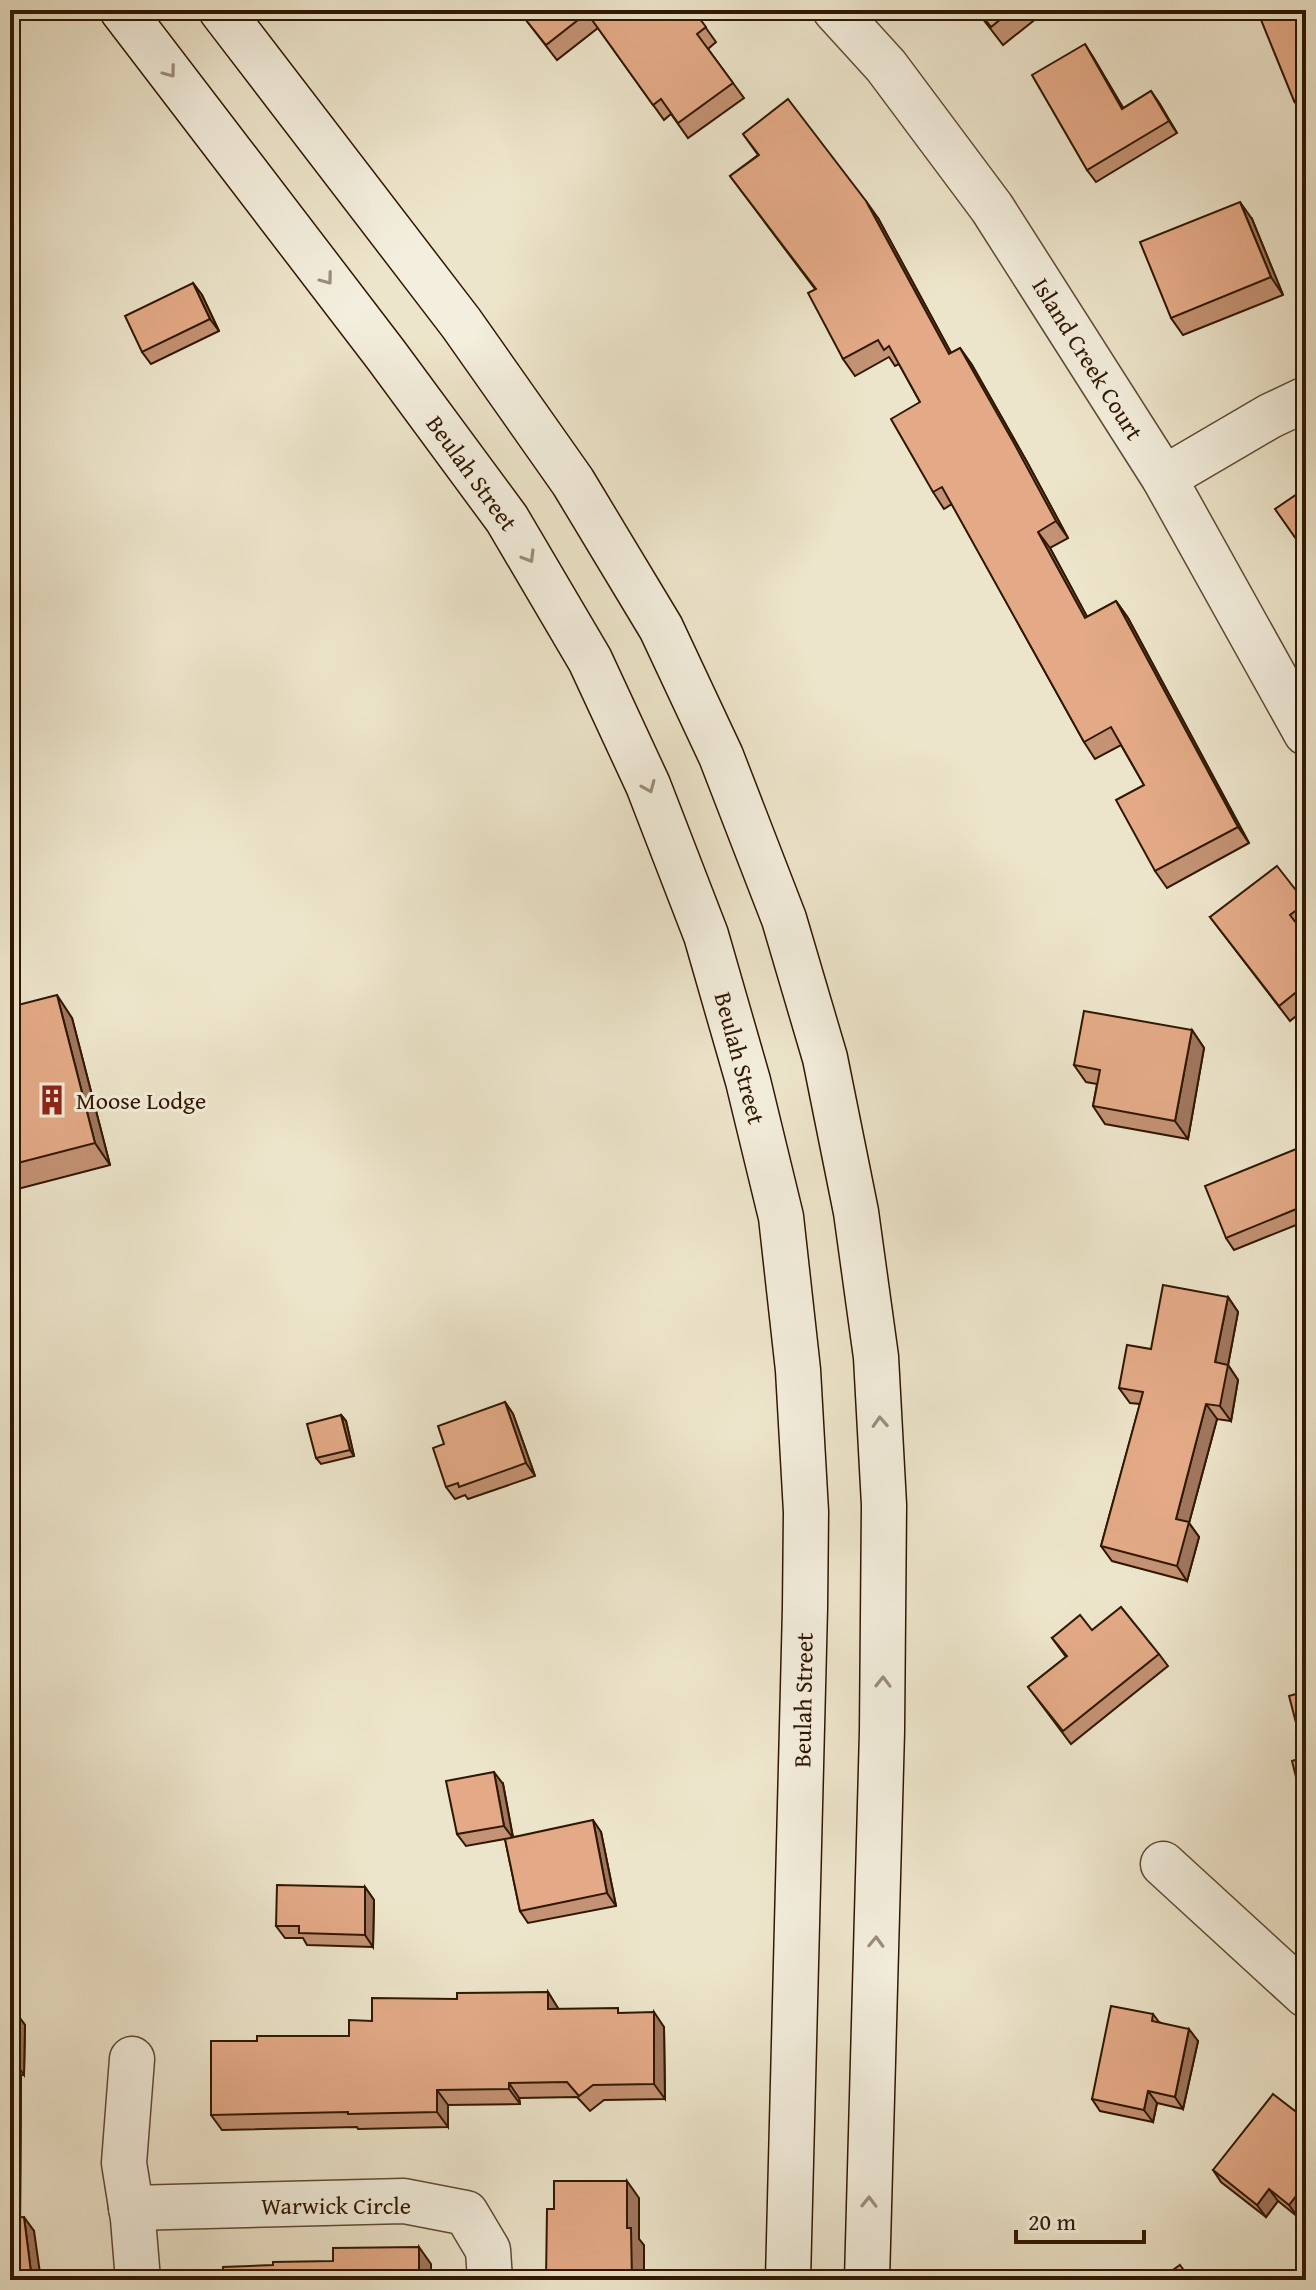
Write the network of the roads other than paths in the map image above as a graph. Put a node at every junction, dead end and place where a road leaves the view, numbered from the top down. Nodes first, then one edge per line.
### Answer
1 (122, 10) edge
2 (221, 10) edge
3 (835, 10) edge
4 (1306, 399) edge
5 (1164, 478) junction
6 (1306, 733) edge
7 (1163, 1864) dead end
8 (1306, 1995) edge
9 (132, 2059) dead end
10 (131, 2208) junction
11 (138, 2280) edge
12 (490, 2280) edge
13 (788, 2280) edge
14 (867, 2280) edge

1 -> 13 main road, Beulah Street
14 -> 2 main road
3 - 5 main road, Island Creek Court
4 - 5 main road
5 - 6 main road, Island Creek Court
7 - 8 main road
9 - 10 main road
10 - 11 main road
10 - 12 main road, Warwick Circle

